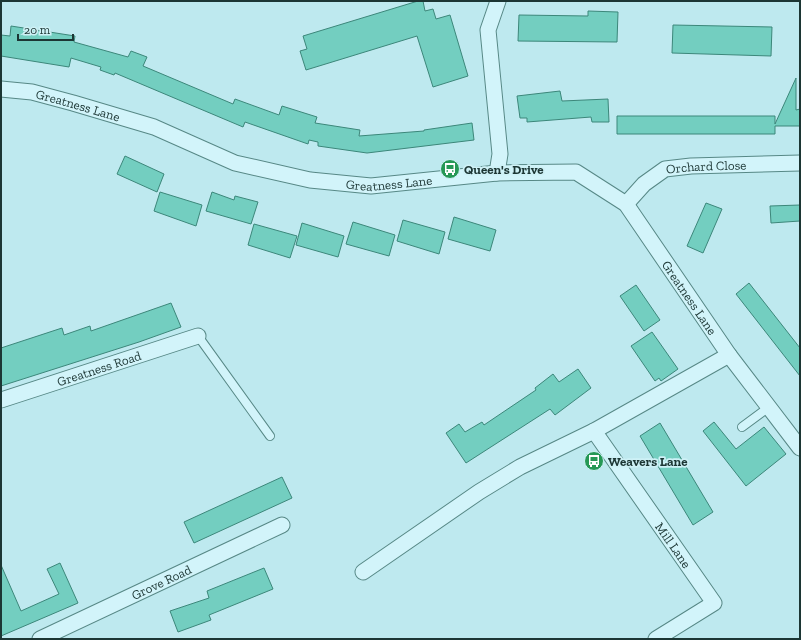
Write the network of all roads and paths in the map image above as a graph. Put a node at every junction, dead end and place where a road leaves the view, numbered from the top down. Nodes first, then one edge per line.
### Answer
1 (498, 1) edge
2 (1, 89) edge
3 (800, 162) edge
4 (497, 173) junction
5 (626, 204) junction
6 (198, 336) joint
7 (729, 355) junction
8 (1, 400) edge
9 (769, 407) junction
10 (742, 426) dead end
11 (594, 431) junction
12 (270, 436) dead end
13 (800, 448) edge
14 (282, 525) dead end
15 (363, 572) dead end
16 (40, 639) edge
17 (656, 639) edge

1 - 4 street
2 - 4 street, Greatness Lane
3 - 5 street, Orchard Close
4 - 5 street, Greatness Lane
5 - 7 street, Greatness Lane
6 - 8 street, Greatness Road
6 - 12 lane
7 - 9 street, Greatness Lane
7 - 11 street
9 - 10 lane
9 - 13 street, Greatness Lane
11 - 15 street
11 - 17 street, Mill Lane
14 - 16 street, Grove Road

